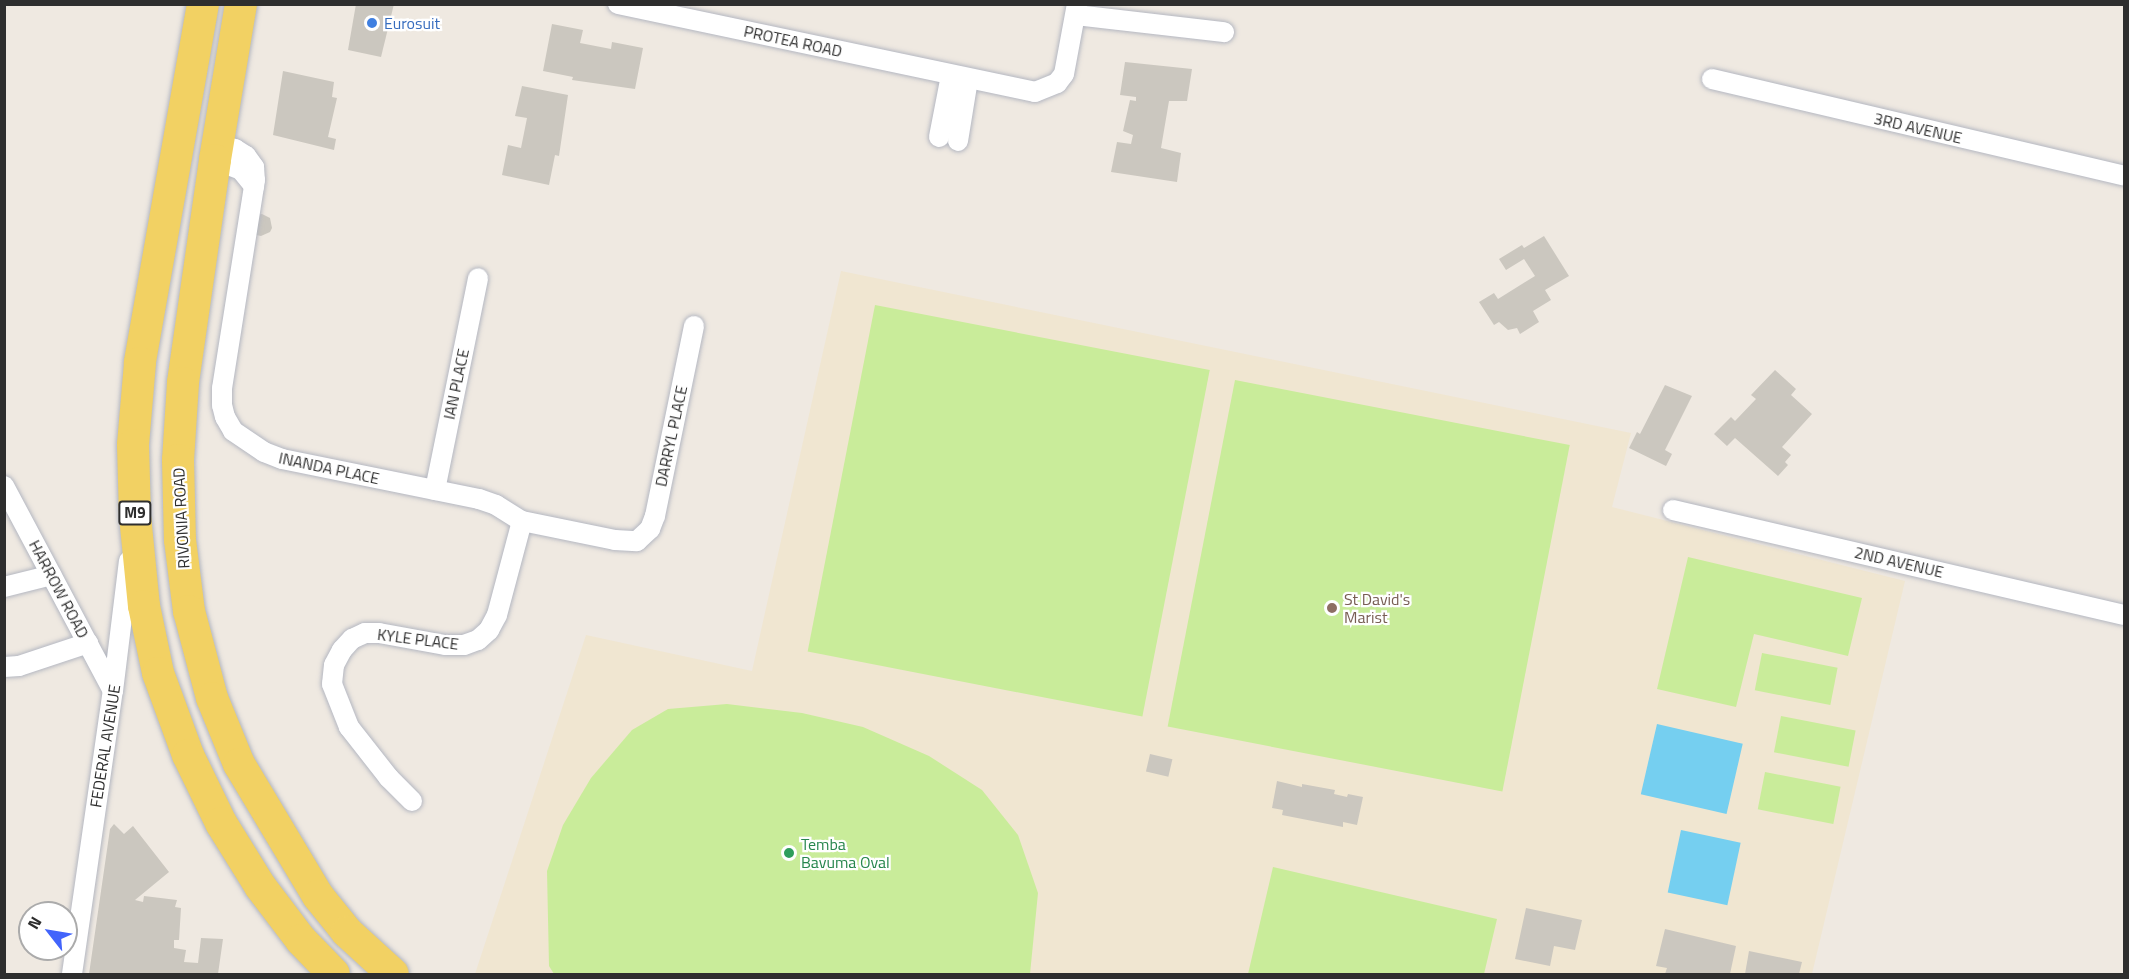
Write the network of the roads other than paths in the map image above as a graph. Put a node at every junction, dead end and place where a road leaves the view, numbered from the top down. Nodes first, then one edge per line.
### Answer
1 (202, 4) edge
2 (618, 4) edge
3 (241, 9) edge
4 (1077, 10) edge
5 (680, 11) edge
6 (1224, 32) dead end
7 (959, 77) junction
8 (1712, 79) dead end
9 (216, 152) junction
10 (2124, 176) edge
11 (478, 278) dead end
12 (694, 326) dead end
13 (4, 486) edge
14 (435, 490) junction
15 (1673, 510) dead end
16 (135, 516) junction
17 (522, 521) junction
18 (637, 541) joint
19 (52, 575) junction
20 (4, 587) edge
21 (2124, 615) edge
22 (88, 643) junction
23 (4, 667) edge
24 (113, 692) junction
25 (412, 801) dead end
26 (72, 975) edge
27 (334, 975) edge
28 (393, 975) edge

1 - 16 main road, M9
2 - 5 street, PROTEA ROAD
3 - 9 main road, RIVONIA ROAD
4 - 6 street
4 - 7 street, PROTEA ROAD
5 - 7 street, PROTEA ROAD
7 - 7 street
8 - 10 street, 3RD AVENUE
9 - 14 street, INANDA PLACE
9 - 28 main road, RIVONIA ROAD
11 - 14 street, IAN PLACE
12 - 18 street, DARRYL PLACE
13 - 19 street, HARROW ROAD
14 - 17 street, INANDA PLACE
15 - 21 street, 2ND AVENUE
16 - 24 street, FEDERAL AVENUE
16 - 27 main road, M9
17 - 18 street, INANDA PLACE
17 - 25 street, KYLE PLACE
19 - 20 street
19 - 22 street, HARROW ROAD
22 - 23 street
22 - 24 street, HARROW ROAD
24 - 26 street, FEDERAL AVENUE

